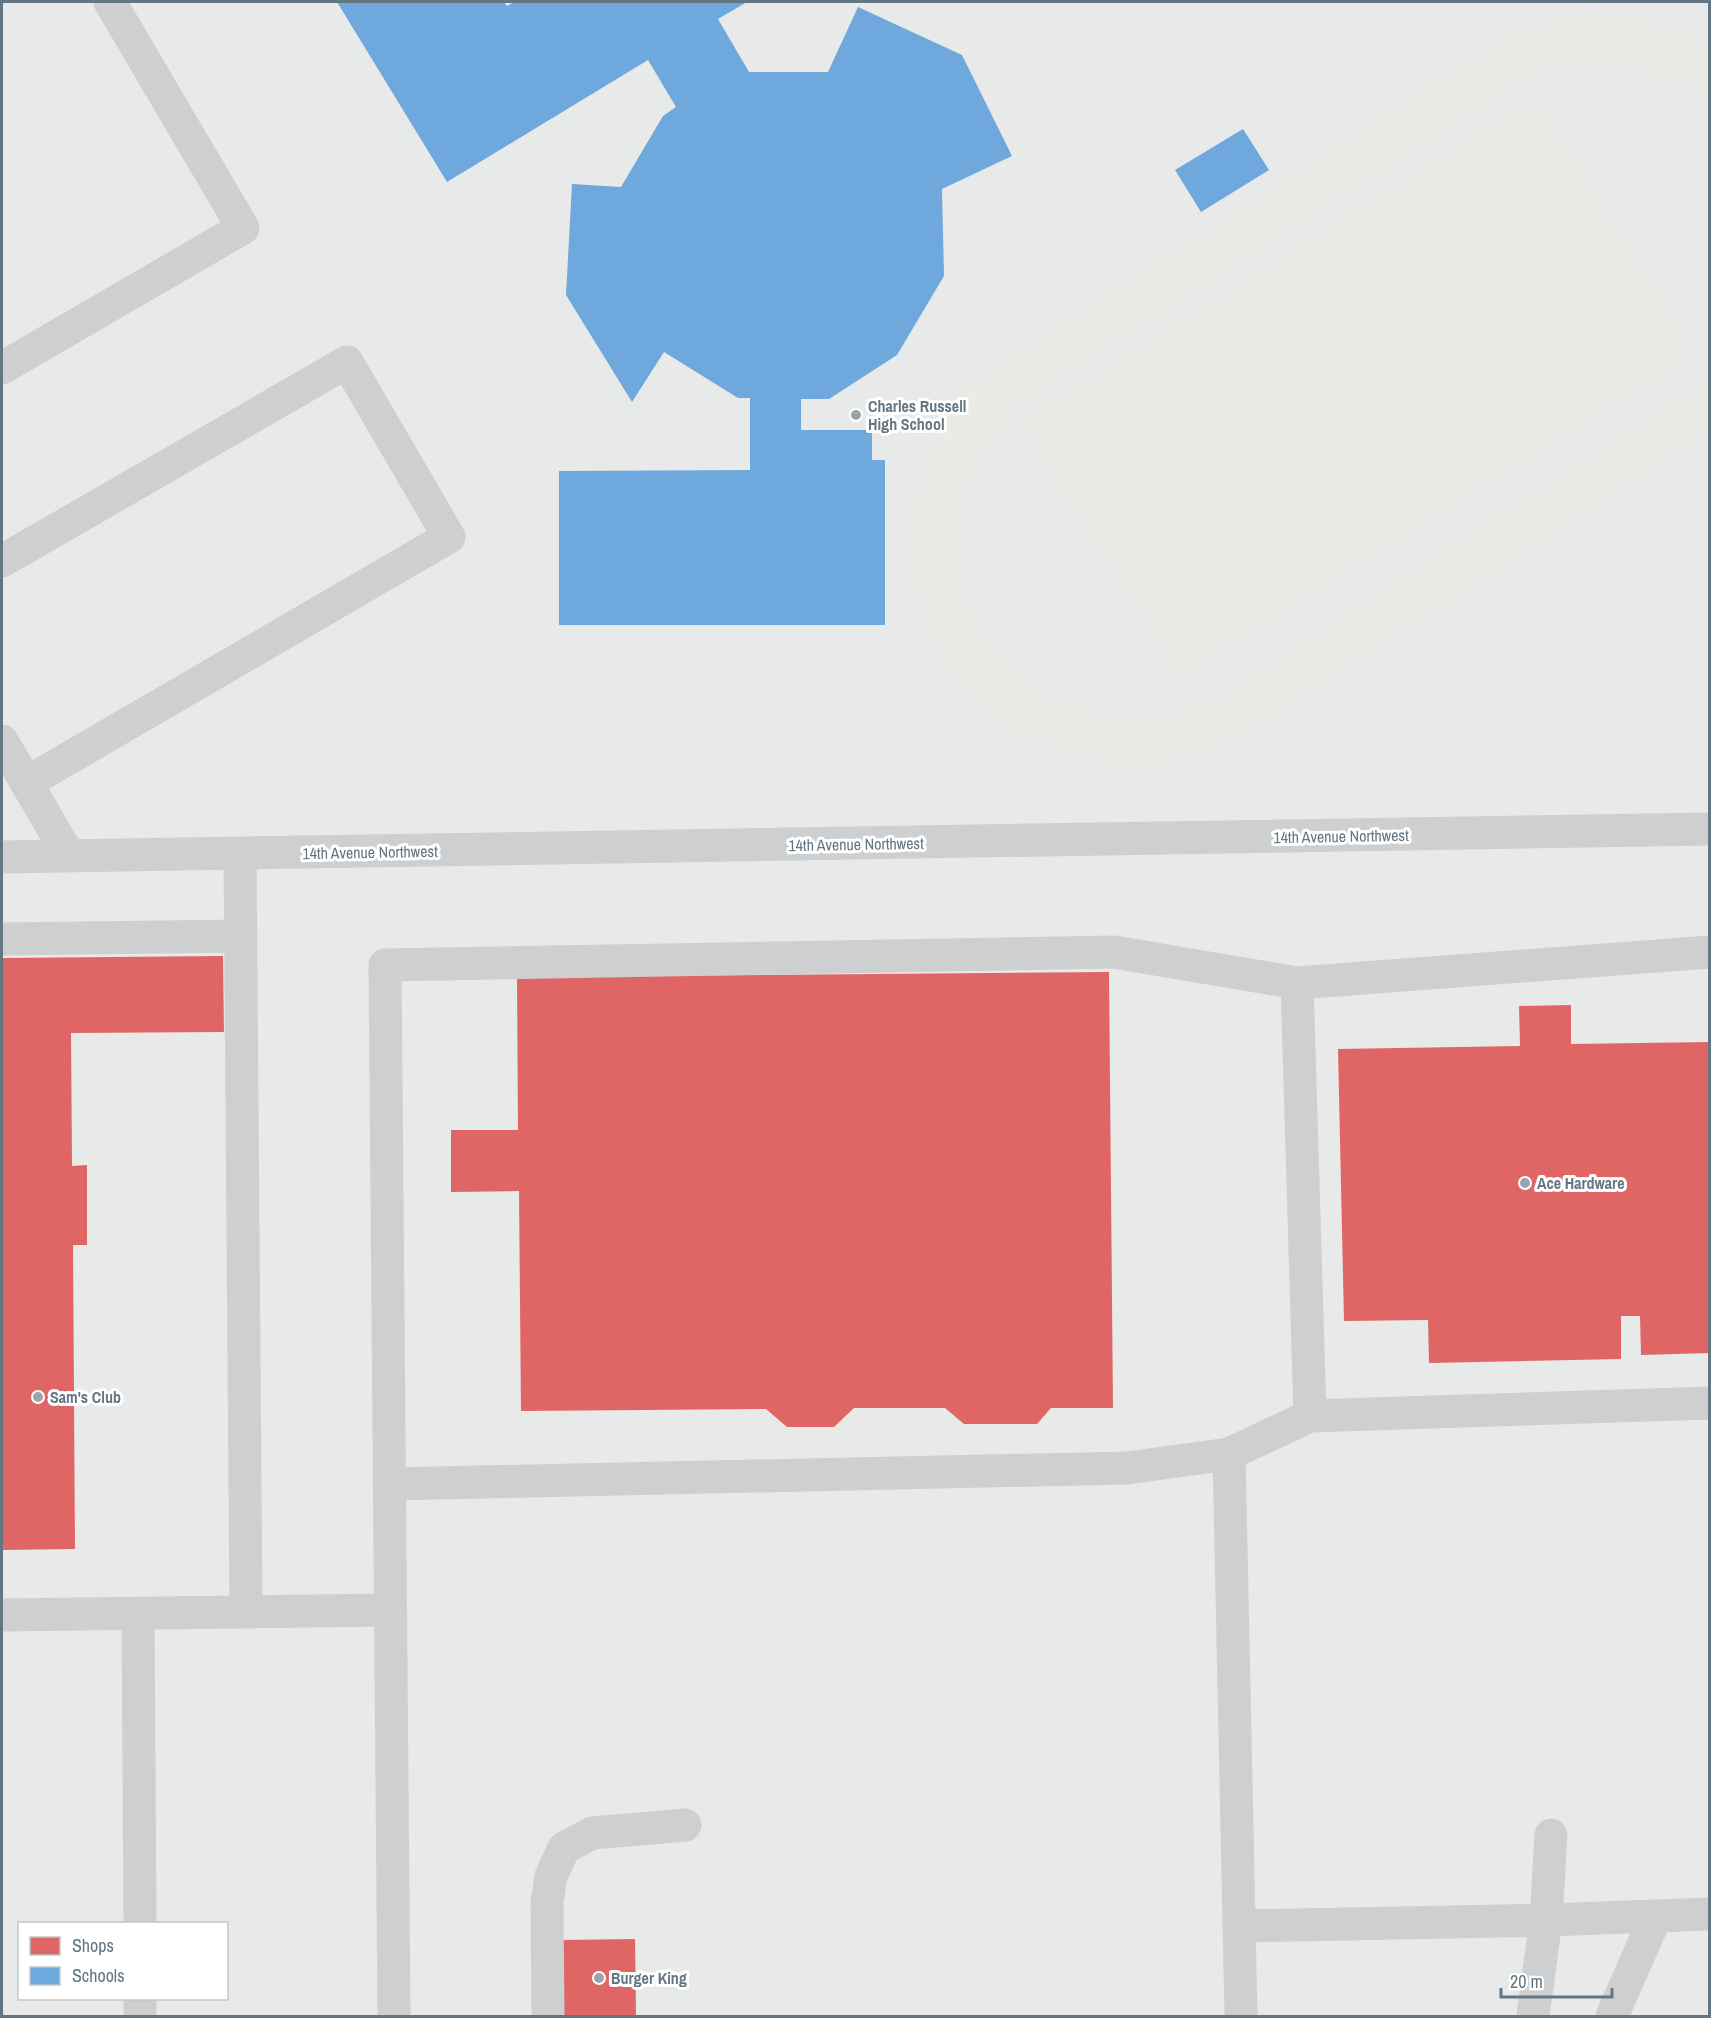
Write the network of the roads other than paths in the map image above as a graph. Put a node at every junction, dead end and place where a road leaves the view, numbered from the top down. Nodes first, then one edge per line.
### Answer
1 (110, 2) edge
2 (2, 368) edge
3 (2, 561) edge
4 (2, 741) edge
5 (26, 783) junction
6 (1710, 829) edge
7 (240, 854) junction
8 (69, 856) junction
9 (2, 857) edge
10 (241, 936) junction
11 (2, 939) edge
12 (1710, 952) edge
13 (1297, 983) junction
14 (1710, 1403) edge
15 (1310, 1416) junction
16 (1229, 1454) junction
17 (389, 1484) junction
18 (390, 1610) junction
19 (246, 1612) junction
20 (138, 1613) junction
21 (2, 1615) edge
22 (685, 1825) dead end
23 (1551, 1835) dead end
24 (1710, 1914) edge
25 (1656, 1916) junction
26 (1546, 1920) junction
27 (140, 1922) edge
28 (1239, 1926) junction
29 (140, 2000) edge
30 (140, 2016) edge
31 (393, 2016) edge
32 (548, 2016) edge
33 (1241, 2016) edge
34 (1533, 2016) edge
35 (1612, 2016) edge

1 - 2 street
3 - 5 street
4 - 5 street
5 - 8 street
6 - 7 street, 14th Avenue Northwest
7 - 8 street, 14th Avenue Northwest
7 - 10 street
8 - 9 street, 14th Avenue Northwest
10 - 11 street
10 - 19 street
12 - 13 street
13 - 15 street
13 - 17 street
14 - 15 street
15 - 16 street
16 - 17 street
16 - 28 street
17 - 18 street
18 - 19 street
18 - 31 street
19 - 20 street
20 - 21 street
20 - 27 street
22 - 32 street
23 - 26 street
24 - 25 street
25 - 26 street
25 - 35 street
26 - 28 street
26 - 34 street
28 - 33 street
29 - 30 street

